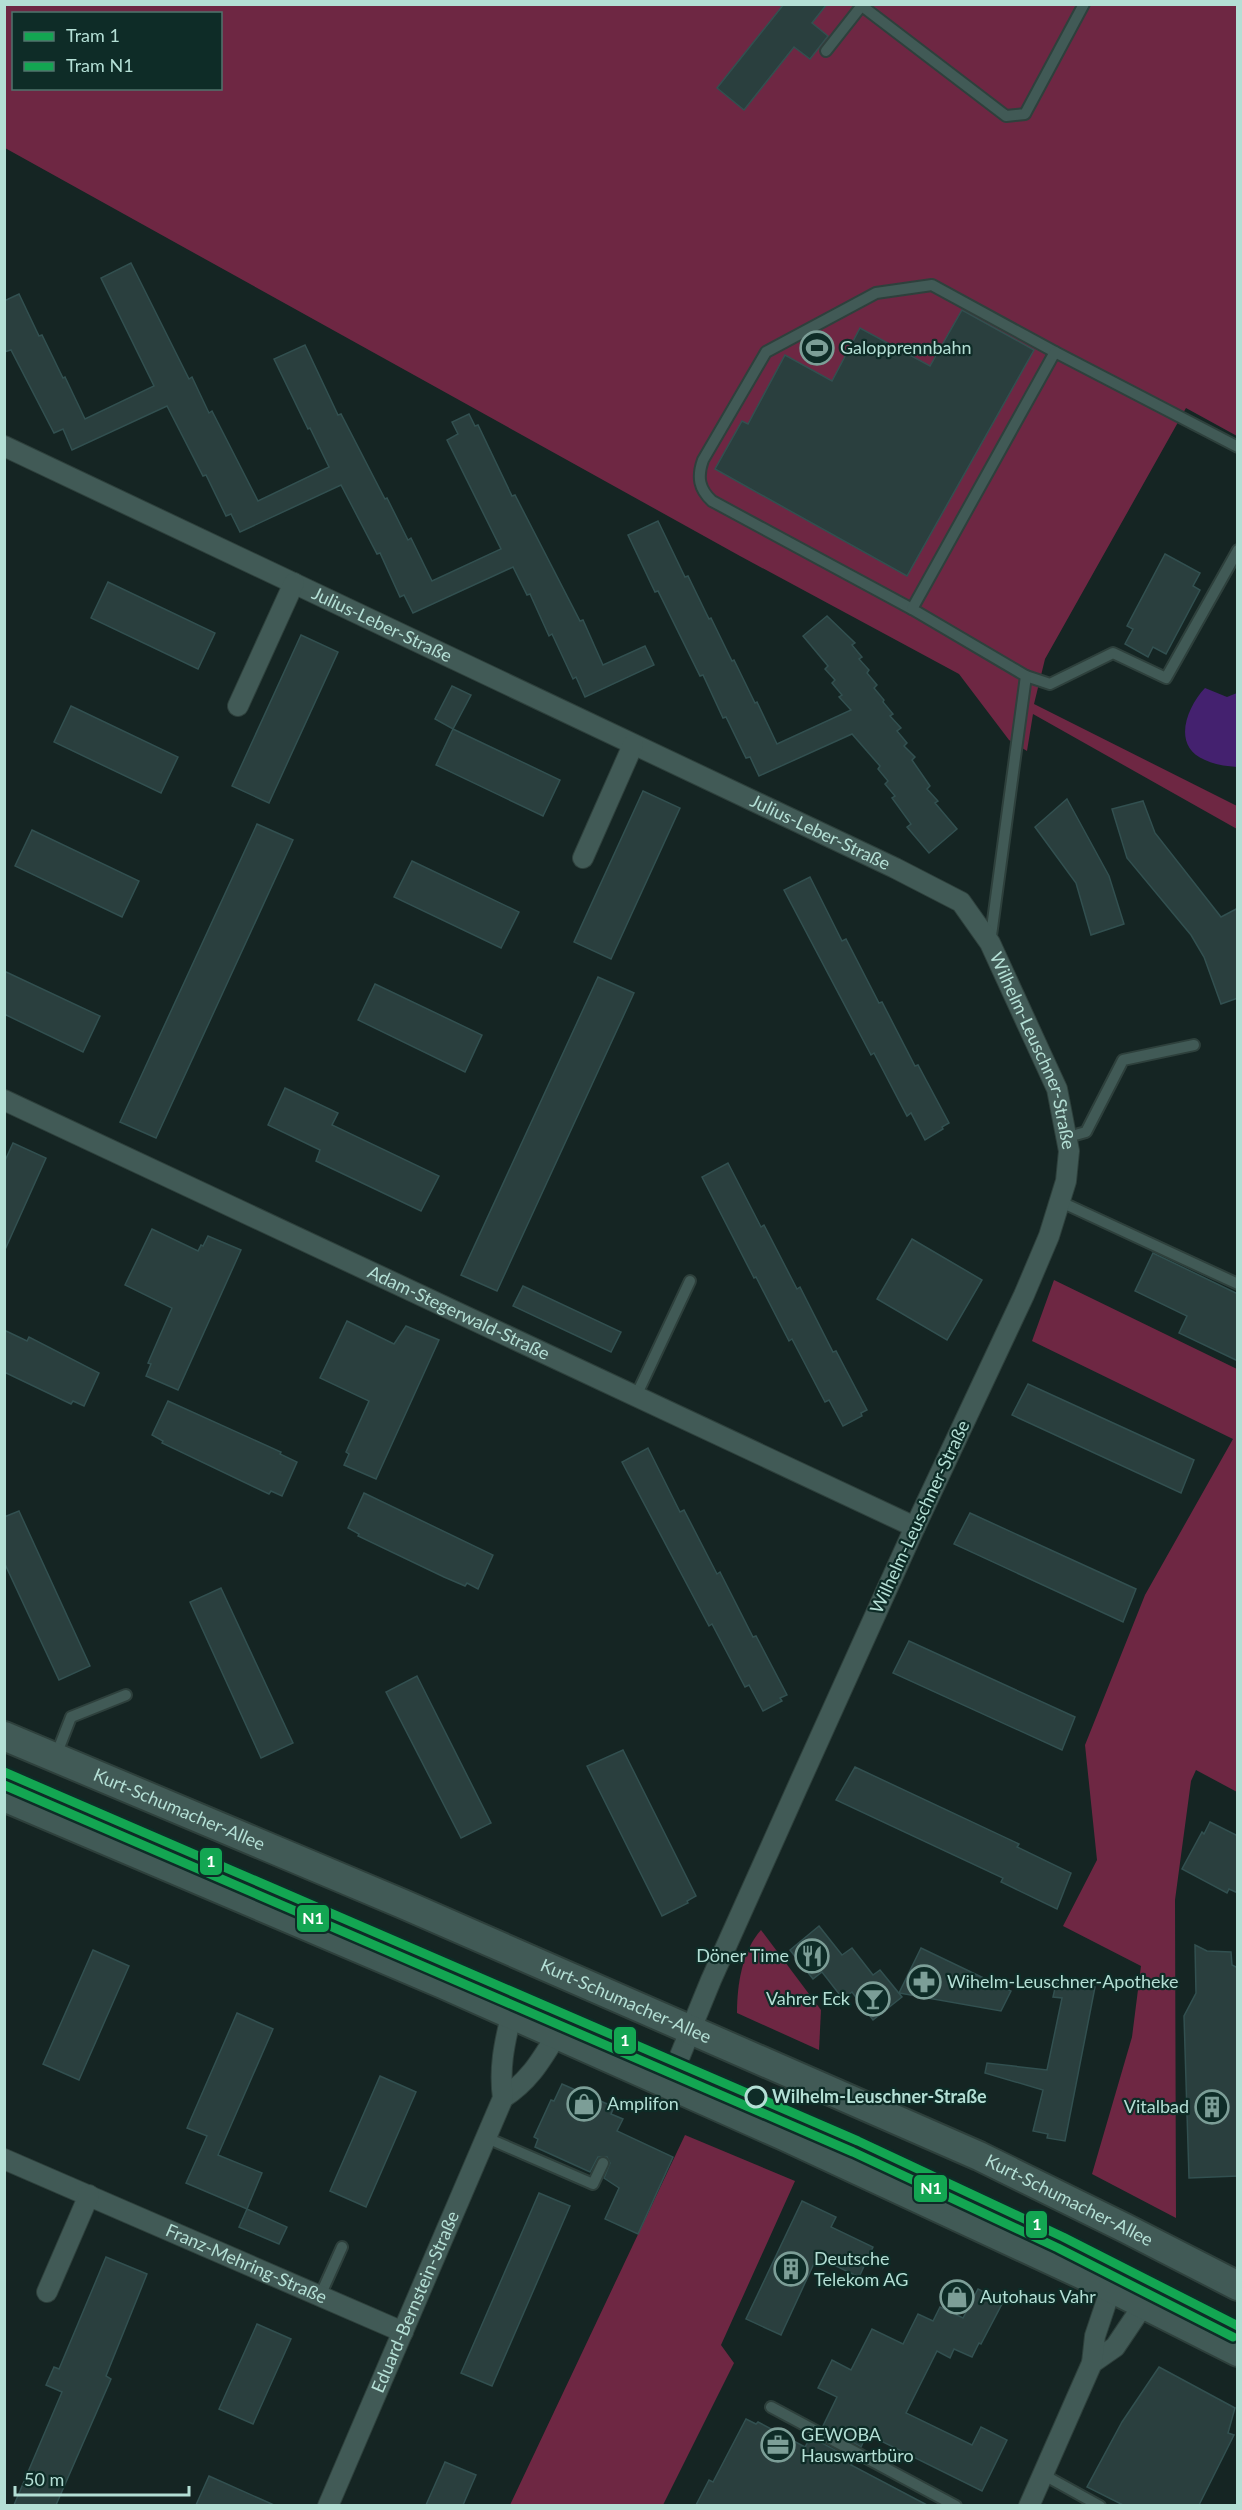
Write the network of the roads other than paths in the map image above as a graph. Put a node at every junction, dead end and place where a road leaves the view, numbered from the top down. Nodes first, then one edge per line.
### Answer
1 (1084, 4) edge
2 (862, 5) edge
3 (826, 51) dead end
4 (1055, 352) junction
5 (4, 446) edge
6 (1238, 447) edge
7 (1238, 550) edge
8 (294, 583) junction
9 (912, 609) junction
10 (1026, 676) junction
11 (238, 705) dead end
12 (633, 745) junction
13 (584, 858) dead end
14 (990, 943) junction
15 (1194, 1045) dead end
16 (4, 1100) edge
17 (1068, 1137) junction
18 (1061, 1202) junction
19 (690, 1281) dead end
20 (1238, 1284) edge
21 (636, 1396) junction
22 (915, 1527) junction
23 (126, 1695) dead end
24 (4, 1736) edge
25 (55, 1758) junction
26 (4, 1797) edge
27 (511, 2016) junction
28 (689, 2031) junction
29 (556, 2036) junction
30 (668, 2085) junction
31 (503, 2098) junction
32 (487, 2138) junction
33 (4, 2159) edge
34 (603, 2163) dead end
35 (89, 2195) junction
36 (342, 2247) dead end
37 (1238, 2286) edge
38 (1111, 2288) junction
39 (47, 2292) dead end
40 (320, 2296) junction
41 (1144, 2304) junction
42 (403, 2332) junction
43 (1238, 2352) edge
44 (1092, 2363) junction
45 (771, 2407) dead end
46 (1044, 2475) junction
47 (328, 2505) edge
48 (956, 2505) edge
49 (1029, 2505) edge
50 (1100, 2505) edge

1 - 2 lane
2 - 3 lane
4 - 6 lane
4 - 9 lane
4 - 9 lane
5 - 8 street, Julius-Leber-Straße
7 - 10 lane
8 - 11 street, Julius-Leber-Straße
8 - 12 street, Julius-Leber-Straße
9 - 10 lane
10 - 14 lane
12 - 13 street
12 - 14 street, Julius-Leber-Straße
14 - 17 street, Wilhelm-Leuschner-Straße
15 - 17 lane
16 - 21 street, Adam-Stegerwald-Straße
17 - 18 street, Wilhelm-Leuschner-Straße
18 - 20 lane
18 - 22 street, Wilhelm-Leuschner-Straße
19 - 21 lane
21 - 22 street, Adam-Stegerwald-Straße
22 - 28 street, Wilhelm-Leuschner-Straße
23 - 25 lane
24 - 25 street, Kurt-Schumacher-Allee
25 - 28 street, Kurt-Schumacher-Allee
26 - 27 street
27 - 29 street
27 - 31 street, Eduard-Bernstein-Straße
28 - 30 street, Wilhelm-Leuschner-Straße
28 - 37 street, Kurt-Schumacher-Allee
29 - 30 street
29 - 31 street
30 - 38 street
31 - 32 street, Eduard-Bernstein-Straße
32 - 34 lane
32 - 42 street, Eduard-Bernstein-Straße
33 - 35 street, Franz-Mehring-Straße
35 - 39 street
35 - 40 street, Franz-Mehring-Straße
36 - 40 lane
38 - 41 street
38 - 44 street
40 - 42 street, Franz-Mehring-Straße
41 - 43 street
41 - 44 street
42 - 47 street, Eduard-Bernstein-Straße
44 - 46 street
45 - 48 lane
46 - 49 street
46 - 50 lane

